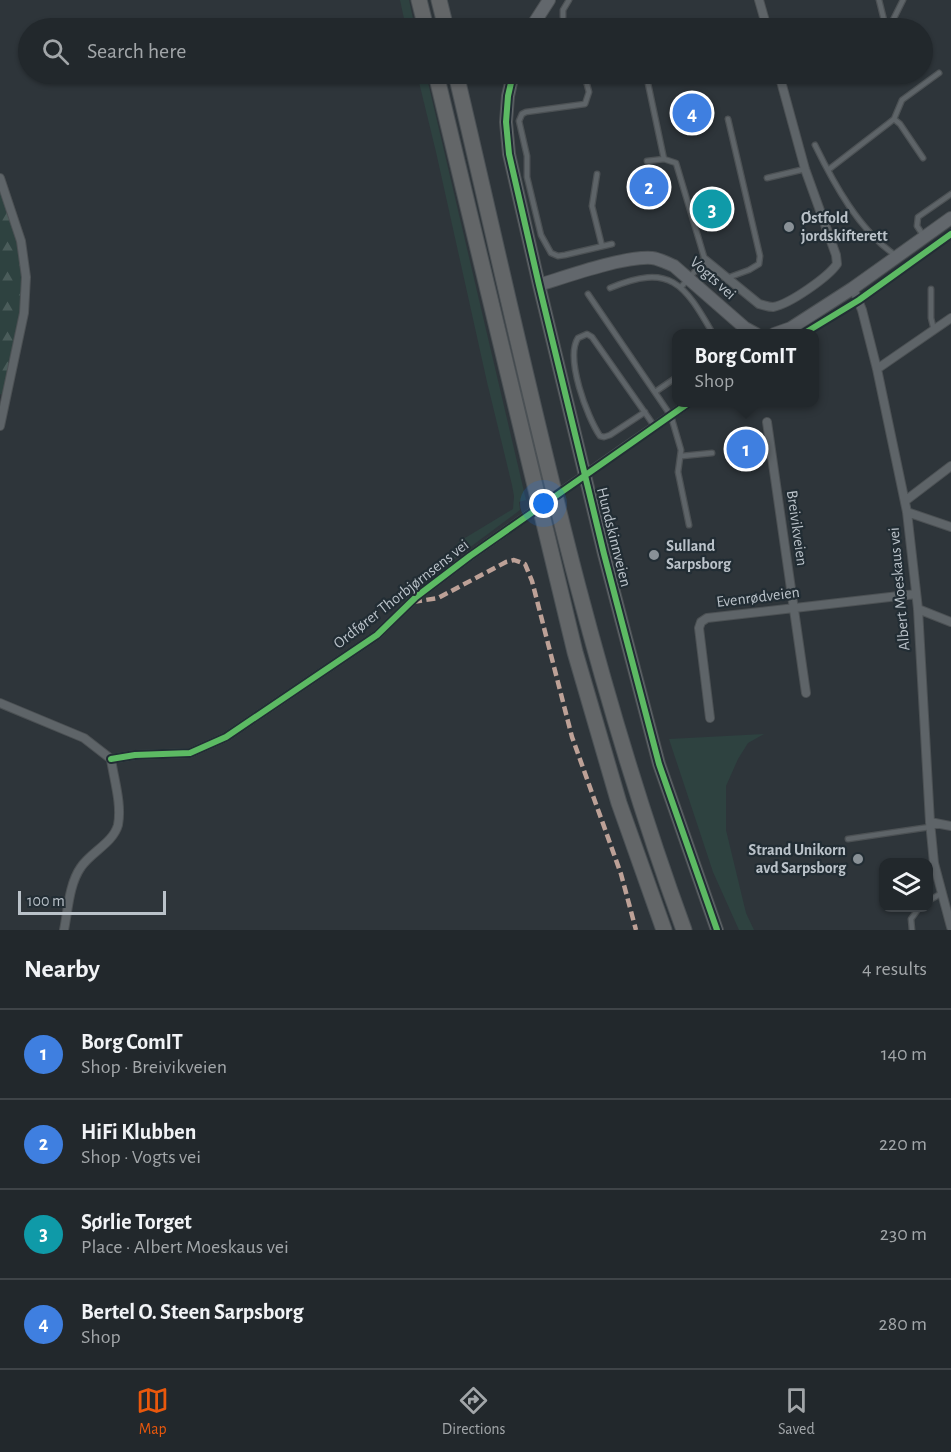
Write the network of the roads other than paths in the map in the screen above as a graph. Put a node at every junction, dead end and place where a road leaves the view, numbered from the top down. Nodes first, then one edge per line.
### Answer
1 (419, 0) edge
2 (439, 0) edge
3 (549, 0) edge
4 (570, 0) edge
5 (759, 0) edge
6 (879, 0) edge
7 (903, 0) edge
8 (562, 17) dead end
9 (424, 18) edge
10 (444, 18) edge
11 (537, 18) edge
12 (764, 18) edge
13 (884, 18) edge
14 (893, 18) edge
15 (939, 73) dead end
16 (933, 77) edge
17 (438, 84) edge
18 (458, 84) edge
19 (511, 84) edge
20 (586, 84) edge
21 (648, 84) edge
22 (782, 84) edge
23 (924, 84) edge
24 (728, 119) dead end
25 (894, 119) junction
26 (815, 145) dead end
27 (923, 158) dead end
28 (664, 159) junction
29 (647, 161) dead end
30 (805, 169) junction
31 (828, 170) junction
32 (597, 174) dead end
33 (0, 178) edge
34 (767, 178) dead end
35 (951, 194) edge
36 (951, 218) edge
37 (925, 237) junction
38 (612, 244) dead end
39 (602, 246) junction
40 (897, 256) junction
41 (705, 260) junction
42 (727, 278) junction
43 (684, 282) junction
44 (539, 285) junction
45 (610, 288) dead end
46 (853, 288) junction
47 (931, 288) dead end
48 (588, 294) dead end
49 (951, 318) edge
50 (711, 329) edge
51 (747, 329) edge
52 (788, 329) edge
53 (934, 330) junction
54 (877, 369) junction
55 (672, 381) edge
56 (656, 392) junction
57 (683, 407) edge
58 (645, 412) junction
59 (671, 416) junction
60 (767, 422) dead end
61 (0, 426) edge
62 (655, 427) junction
63 (712, 453) dead end
64 (682, 456) junction
65 (951, 466) edge
66 (905, 501) junction
67 (907, 512) junction
68 (689, 525) dead end
69 (951, 527) edge
70 (916, 594) junction
71 (793, 607) junction
72 (918, 609) junction
73 (951, 622) edge
74 (806, 693) dead end
75 (0, 703) edge
76 (710, 718) dead end
77 (111, 759) junction
78 (930, 824) junction
79 (951, 826) edge
80 (848, 839) dead end
81 (942, 893) junction
82 (933, 898) edge
83 (916, 912) edge
84 (951, 927) edge
85 (64, 930) edge
86 (663, 930) edge
87 (684, 930) edge
88 (717, 930) edge
89 (912, 930) edge

1 - 9 highway
2 - 10 highway
3 - 11 street
4 - 8 lane
5 - 12 street
6 - 13 lane
7 - 14 lane
15 - 16 lane
17 - 86 highway
18 - 87 highway
19 - 44 street, Hundskinnveien
20 - 39 lane
21 - 28 lane
22 - 30 street
23 - 25 lane
24 - 42 lane
25 - 27 lane
25 - 31 lane
26 - 31 lane
28 - 29 lane
28 - 41 lane
30 - 34 lane
30 - 42 street
31 - 40 lane
32 - 39 lane
33 - 61 street
35 - 37 lane
36 - 37 street
37 - 40 street
38 - 39 lane
40 - 46 street
41 - 42 street
41 - 43 lane
43 - 44 street, Vogts vei
43 - 45 lane
43 - 50 lane
43 - 51 street, Vogts vei
44 - 88 street, Hundskinnveien
46 - 52 street
46 - 54 street, Albert Moeskaus vei
47 - 53 lane
48 - 56 lane
49 - 53 street
53 - 54 street
54 - 66 street, Albert Moeskaus vei
55 - 56 lane
56 - 59 lane
57 - 59 street, Ordfører Thorbjørnsens vei
58 - 58 lane
58 - 62 lane
59 - 62 street, Ordfører Thorbjørnsens vei
59 - 64 lane
60 - 71 street, Breivikveien
62 - 77 street, Ordfører Thorbjørnsens vei, bridge
63 - 64 lane
64 - 68 lane
65 - 66 street
66 - 67 street, Albert Moeskaus vei
67 - 69 street
67 - 70 street, Albert Moeskaus vei
70 - 71 street, Evenrødveien
70 - 72 street, Albert Moeskaus vei
71 - 74 street, Breivikveien
71 - 76 street, Evenrødveien
72 - 73 street
72 - 78 street, Albert Moeskaus vei
75 - 77 street
77 - 85 street
78 - 79 street
78 - 80 lane
78 - 81 street, Albert Moeskaus vei
81 - 82 lane
81 - 84 street, Albert Moeskaus vei
83 - 89 lane

